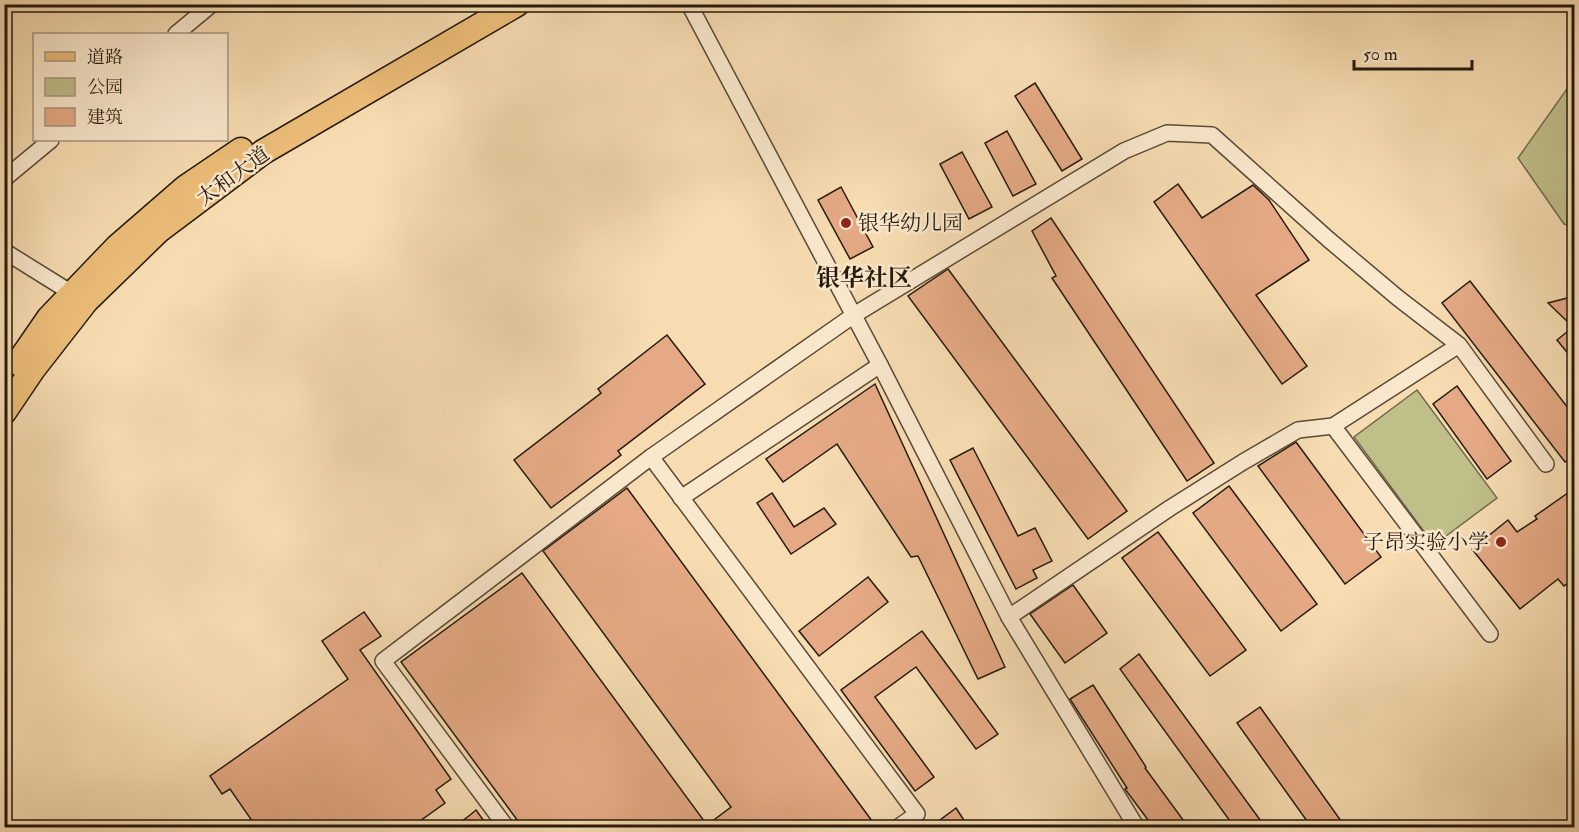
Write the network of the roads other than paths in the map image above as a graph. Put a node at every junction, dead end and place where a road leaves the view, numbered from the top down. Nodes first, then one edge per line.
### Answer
1 (212, 4) edge
2 (485, 4) edge
3 (517, 4) edge
4 (689, 4) edge
5 (177, 33) edge
6 (50, 141) edge
7 (4, 178) edge
8 (4, 251) edge
9 (80, 297) junction
10 (854, 315) junction
11 (1459, 345) junction
12 (880, 365) junction
13 (4, 382) edge
14 (4, 412) edge
15 (1333, 426) junction
16 (651, 456) junction
17 (1546, 464) dead end
18 (681, 498) junction
19 (1009, 617) junction
20 (1490, 634) dead end
21 (507, 828) edge
22 (897, 828) edge
23 (1137, 828) edge

1 - 5 street
2 - 9 main road, 太和大道
3 - 9 main road, 太和大道
4 - 10 street
6 - 7 street
8 - 9 street
9 - 13 main road, 太和大道
9 - 14 main road, 太和大道
10 - 11 street
10 - 12 street
10 - 16 street
11 - 15 street
11 - 17 street
12 - 18 street
12 - 19 street
15 - 19 street
15 - 20 street
16 - 18 street
16 - 21 street
18 - 22 street
19 - 23 street

